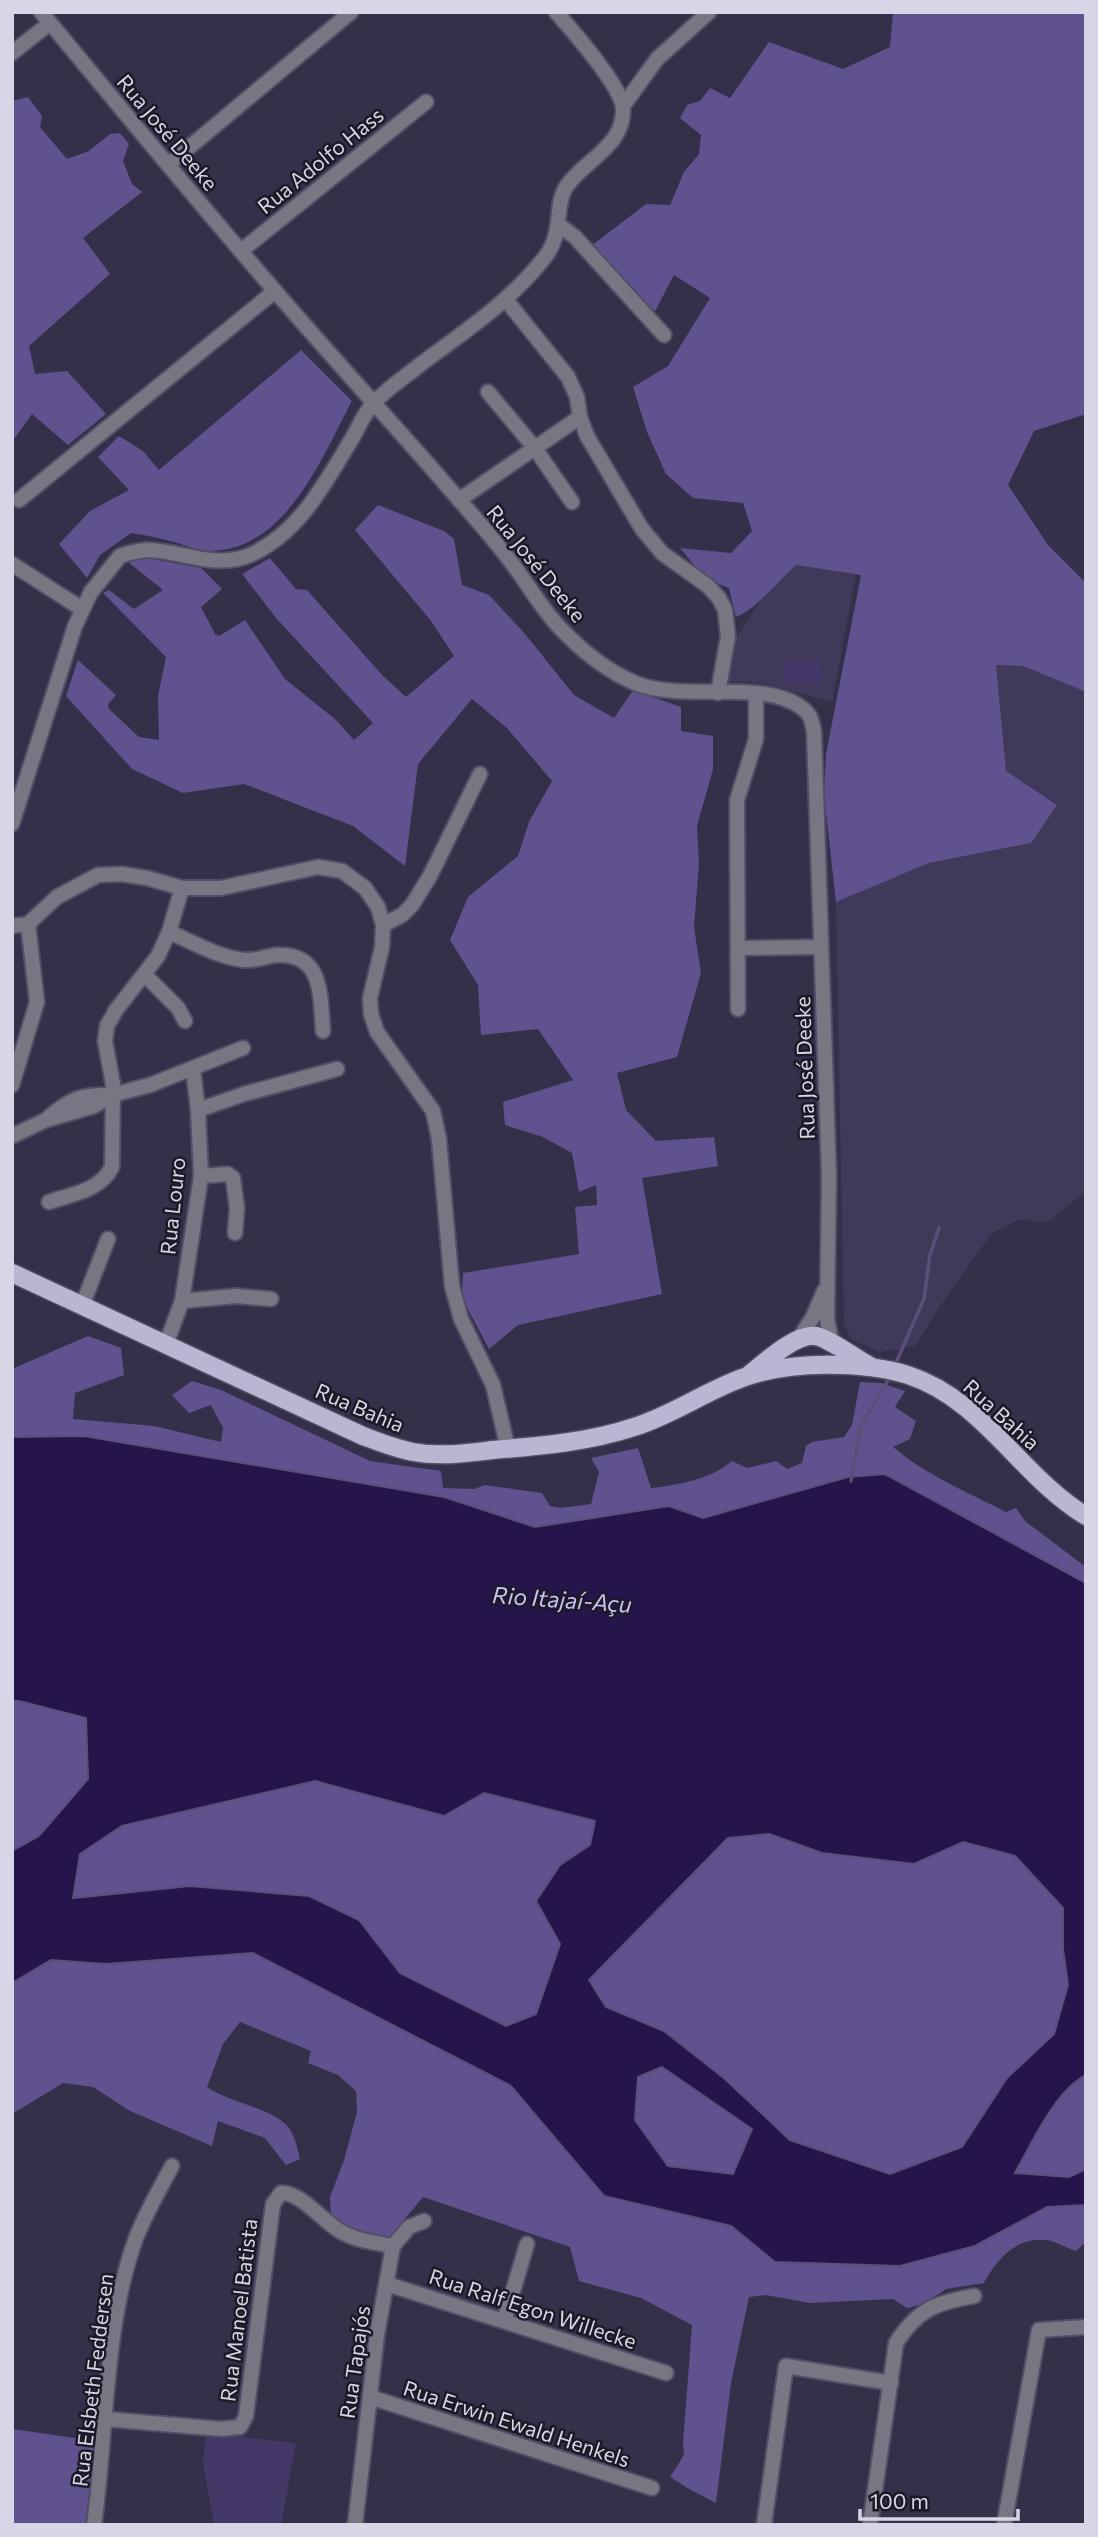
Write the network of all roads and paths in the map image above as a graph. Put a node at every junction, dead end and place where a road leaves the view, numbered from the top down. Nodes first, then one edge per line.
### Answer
1 (351, 12) edge
2 (556, 12) edge
3 (709, 12) edge
4 (45, 18) edge
5 (12, 53) edge
6 (426, 102) dead end
7 (623, 106) junction
8 (168, 164) junction
9 (559, 225) junction
10 (241, 251) junction
11 (275, 291) junction
12 (506, 300) junction
13 (664, 335) dead end
14 (488, 392) dead end
15 (374, 402) junction
16 (580, 417) junction
17 (534, 447) junction
18 (19, 500) dead end
19 (459, 500) junction
20 (572, 502) dead end
21 (12, 564) edge
22 (82, 609) junction
23 (718, 693) junction
24 (756, 693) junction
25 (480, 774) dead end
26 (17, 796) edge
27 (12, 824) edge
28 (182, 888) junction
29 (28, 924) junction
30 (383, 925) junction
31 (12, 926) edge
32 (169, 932) junction
33 (821, 947) junction
34 (738, 948) junction
35 (145, 975) junction
36 (738, 1009) dead end
37 (185, 1021) dead end
38 (323, 1031) dead end
39 (243, 1048) dead end
40 (193, 1069) junction
41 (337, 1069) dead end
42 (12, 1085) edge
43 (112, 1095) junction
44 (198, 1110) junction
45 (12, 1136) edge
46 (201, 1175) junction
47 (49, 1202) dead end
48 (235, 1233) dead end
49 (108, 1239) dead end
50 (12, 1273) edge
51 (827, 1283) junction
52 (271, 1299) dead end
53 (182, 1301) junction
54 (82, 1306) junction
55 (798, 1340) junction
56 (166, 1344) junction
57 (832, 1344) junction
58 (799, 1366) junction
59 (828, 1366) junction
60 (882, 1369) junction
61 (747, 1376) junction
62 (508, 1449) junction
63 (1086, 1516) edge
64 (172, 2166) dead end
65 (424, 2221) dead end
66 (527, 2244) dead end
67 (393, 2246) junction
68 (387, 2284) junction
69 (974, 2296) dead end
70 (504, 2321) junction
71 (1086, 2327) edge
72 (666, 2373) dead end
73 (891, 2383) junction
74 (370, 2397) junction
75 (105, 2420) junction
76 (652, 2488) dead end
77 (359, 2524) edge
78 (94, 2525) edge
79 (764, 2525) edge
80 (870, 2525) edge
81 (1004, 2525) edge

1 - 8 street
2 - 7 street
3 - 7 street
4 - 5 street
4 - 8 street, Rua José Deeke
6 - 10 street, Rua Adolfo Hass
7 - 9 street
8 - 10 street, Rua José Deeke
9 - 12 street
9 - 13 street
10 - 11 street, Rua José Deeke
11 - 15 street, Rua José Deeke
11 - 18 street
12 - 15 street
12 - 16 street
14 - 17 street
15 - 19 street, Rua José Deeke
15 - 22 street
16 - 17 street
16 - 23 street
17 - 19 street
17 - 20 street
19 - 23 street, Rua José Deeke
21 - 22 street
22 - 26 street
23 - 24 street, Rua José Deeke
24 - 33 street, Rua José Deeke
24 - 34 street
25 - 30 street
26 - 27 street
28 - 29 street
28 - 30 street
28 - 32 street
29 - 31 street
29 - 42 street
30 - 62 street
32 - 35 street
32 - 38 street
33 - 34 street
33 - 51 street, Rua José Deeke
34 - 36 street
35 - 37 street
35 - 43 street
39 - 40 street
40 - 43 street
40 - 44 street, Rua Louro
41 - 44 street
43 - 45 street
43 - 47 street
44 - 46 street, Rua Louro
46 - 48 street
46 - 53 street, Rua Louro
49 - 54 street
50 - 54 main road, Rua Bahia
51 - 55 street, Rua José Deeke
51 - 57 street, Rua José Deeke
52 - 53 street
53 - 56 street, Rua Louro
54 - 56 main road, Rua Bahia
55 - 57 main road, Rua Bahia
55 - 58 main road
55 - 61 main road, Rua Bahia
56 - 62 main road, Rua Bahia
57 - 59 main road
57 - 60 main road, Rua Bahia
58 - 59 main road, Rua Bahia
58 - 61 main road, Rua Bahia
59 - 60 main road, Rua Bahia
60 - 63 main road, Rua Bahia
61 - 62 main road, Rua Bahia
64 - 75 street, Rua Elsbeth Feddersen
65 - 67 street
66 - 70 street
67 - 68 street, Rua Tapajós
67 - 75 street, Rua Manoel Batista
68 - 70 street, Rua Ralf Egon Willecke
68 - 74 street, Rua Tapajós
69 - 73 street
70 - 72 street, Rua Ralf Egon Willecke
71 - 81 street
73 - 79 street
73 - 80 street
74 - 76 street, Rua Erwin Ewald Henkels
74 - 77 street, Rua Tapajós
75 - 78 street, Rua Elsbeth Feddersen

